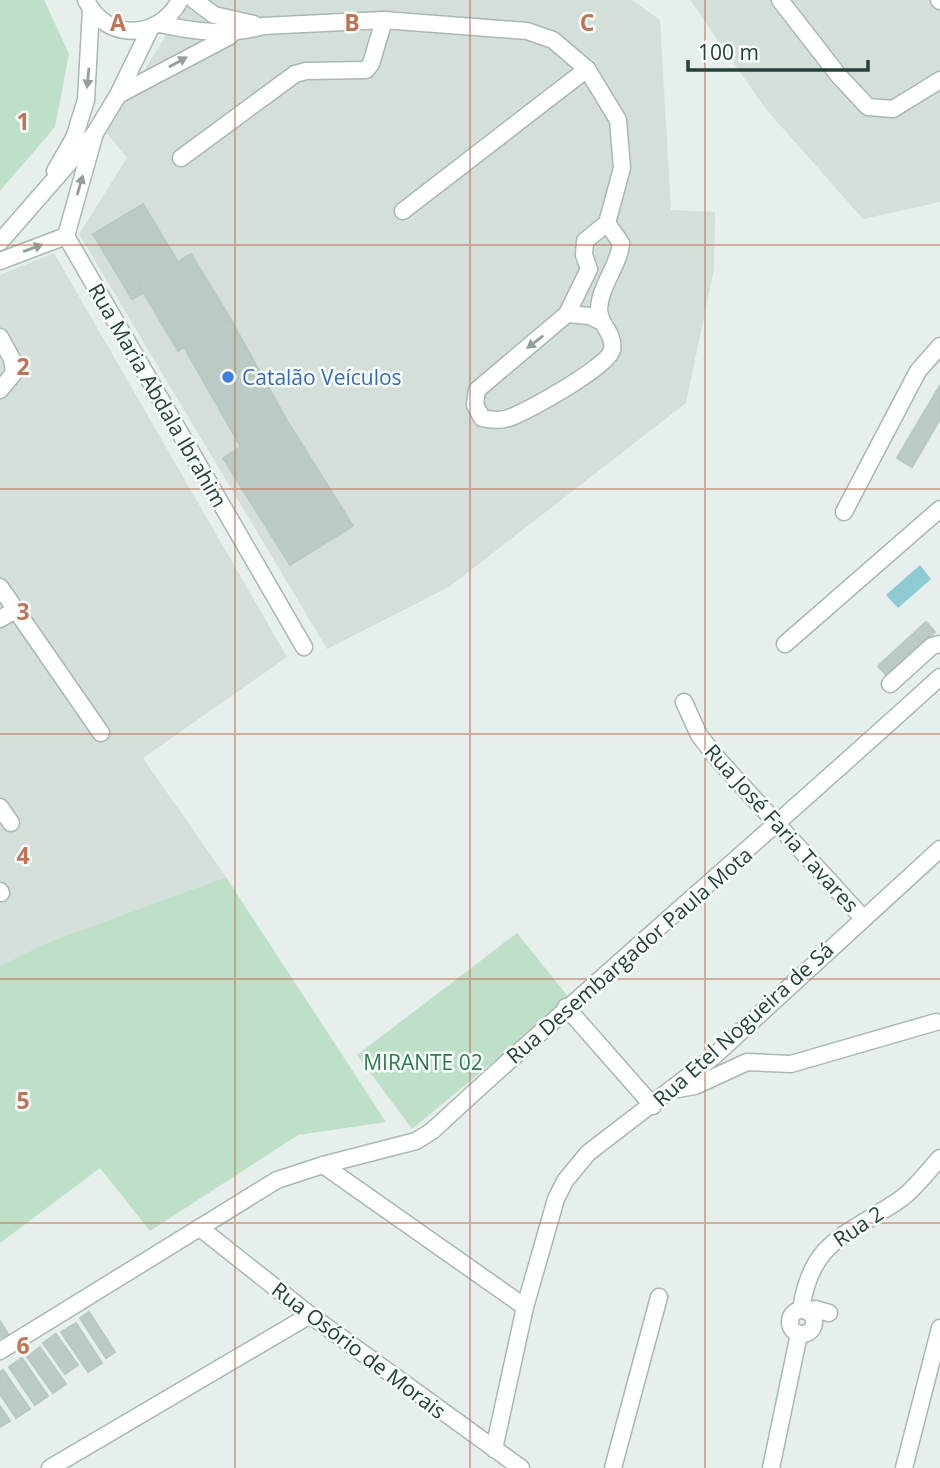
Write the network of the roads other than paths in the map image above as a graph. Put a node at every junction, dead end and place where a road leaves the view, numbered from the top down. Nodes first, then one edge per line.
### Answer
1 (180, 0) edge
2 (780, 0) edge
3 (199, 4) edge
4 (88, 5) edge
5 (383, 20) junction
6 (263, 26) junction
7 (155, 27) junction
8 (197, 31) junction
9 (244, 32) junction
10 (586, 69) junction
11 (940, 80) edge
12 (118, 95) junction
13 (95, 133) junction
14 (181, 158) dead end
15 (48, 186) junction
16 (403, 211) dead end
17 (607, 223) junction
18 (66, 236) junction
19 (0, 242) edge
20 (0, 261) edge
21 (589, 269) junction
22 (608, 273) junction
23 (567, 314) junction
24 (602, 323) junction
25 (0, 337) edge
26 (940, 346) edge
27 (0, 390) edge
28 (940, 509) edge
29 (844, 512) dead end
30 (0, 587) edge
31 (15, 610) junction
32 (0, 619) edge
33 (785, 644) dead end
34 (940, 644) edge
35 (304, 648) dead end
36 (940, 677) edge
37 (890, 684) dead end
38 (684, 702) dead end
39 (101, 733) dead end
40 (0, 807) edge
41 (10, 823) dead end
42 (778, 825) junction
43 (940, 849) edge
44 (862, 917) junction
45 (566, 1007) junction
46 (936, 1022) dead end
47 (675, 1089) junction
48 (653, 1105) junction
49 (940, 1158) edge
50 (323, 1165) junction
51 (200, 1228) junction
52 (659, 1297) dead end
53 (525, 1307) junction
54 (805, 1311) junction
55 (829, 1312) dead end
56 (310, 1315) junction
57 (940, 1328) edge
58 (0, 1351) edge
59 (494, 1449) junction
60 (50, 1468) edge
61 (521, 1468) edge
62 (613, 1468) edge
63 (771, 1468) edge
64 (904, 1468) edge

1 - 7 street
2 - 11 street
3 - 6 street
3 - 8 street
4 - 7 street
4 -> 15 street
5 - 6 street
5 - 10 street
5 - 14 street
6 - 9 street
7 - 8 street
7 - 12 street
8 - 9 street
12 -> 9 street
10 - 16 street
10 - 17 street
12 - 13 street
13 - 15 street
18 -> 13 street
15 - 19 street
17 - 21 street
17 - 22 street
20 -> 18 street
18 - 35 street, Rua Maria Abdala Ibrahim
21 - 22 street
21 - 23 street
22 - 24 street
23 - 24 street
23 -> 24 street
25 - 27 street
26 - 29 street
28 - 33 street
30 - 31 street
31 - 32 street
31 - 39 street
34 - 37 street
36 - 42 street, Rua Desembargador Paula Mota
38 - 42 street, Rua José Faria Tavares
40 - 41 street
42 - 44 street, Rua José Faria Tavares
42 - 45 street, Rua Desembargador Paula Mota
43 - 44 street, Rua Etel Nogueira de Sá
44 - 47 street, Rua Etel Nogueira de Sá
45 - 48 street
45 - 50 street, Rua Desembargador Paula Mota
46 - 47 street
47 - 48 street, Rua Etel Nogueira de Sá
48 - 53 street, Rua Etel Nogueira de Sá
49 - 54 street, Rua 2
50 - 51 street, Rua Desembargador Paula Mota
50 - 53 street
51 - 56 street, Rua Osório de Morais
51 - 58 street, Rua Desembargador Paula Mota
52 - 62 street
53 - 59 street, Rua Etel Nogueira de Sá
54 - 55 street
54 - 63 street, Rua 2
56 - 59 street, Rua Osório de Morais
56 - 60 street
57 - 64 street
59 - 61 street, Rua Osório de Morais

